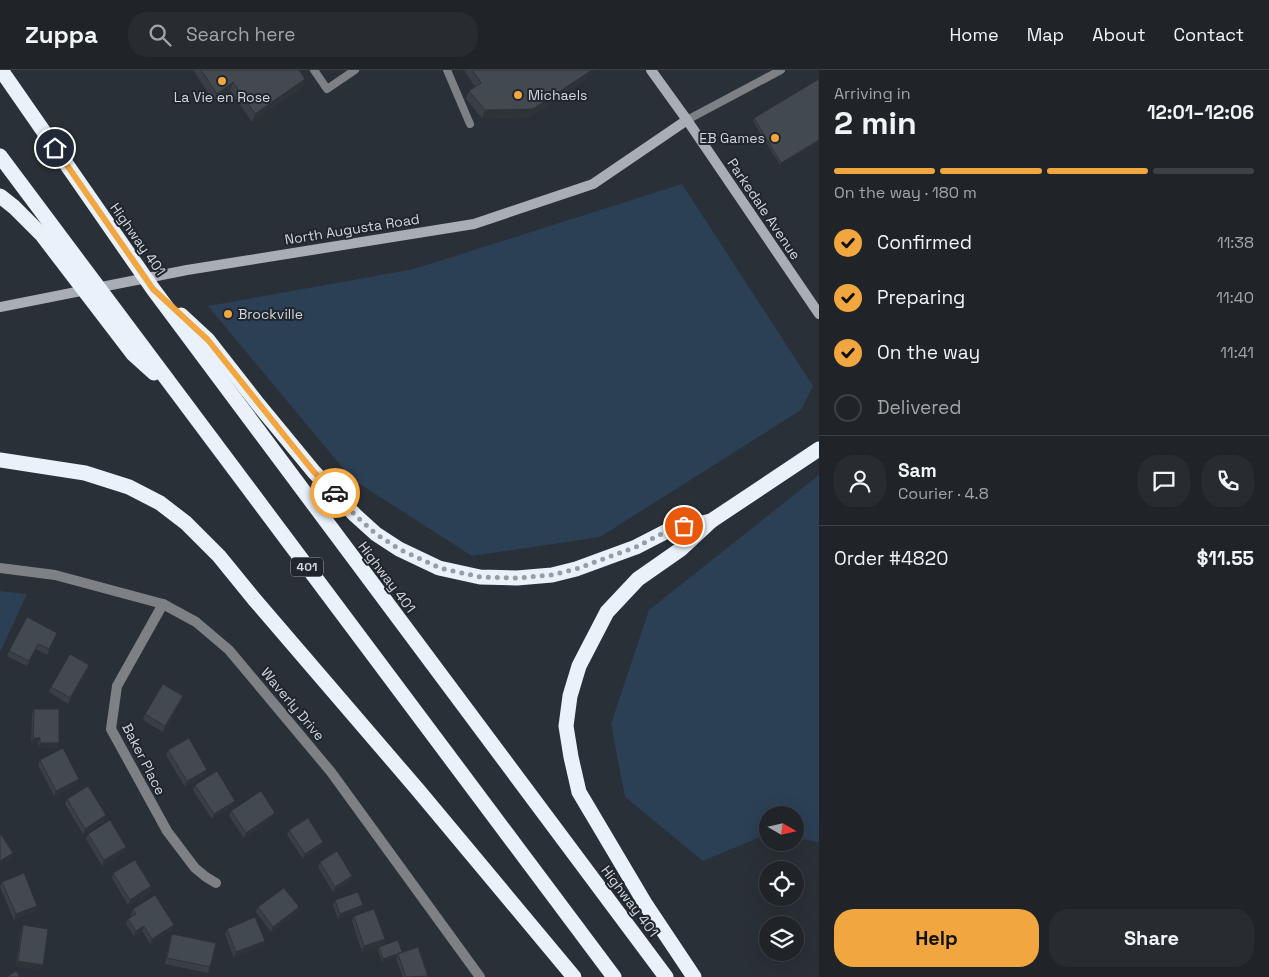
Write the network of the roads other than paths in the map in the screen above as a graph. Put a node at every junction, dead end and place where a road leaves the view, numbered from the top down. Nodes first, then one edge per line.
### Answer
1 (1, 70) edge
2 (314, 70) edge
3 (354, 70) edge
4 (447, 70) edge
5 (651, 70) edge
6 (781, 70) edge
7 (687, 120) junction
8 (470, 124) dead end
9 (0, 156) edge
10 (0, 196) edge
11 (153, 289) junction
12 (0, 307) edge
13 (819, 314) edge
14 (175, 390) junction
15 (819, 449) edge
16 (0, 460) edge
17 (711, 521) junction
18 (0, 568) edge
19 (163, 604) junction
20 (216, 883) dead end
21 (480, 977) edge
22 (574, 977) edge
23 (614, 977) edge
24 (666, 977) edge
25 (694, 977) edge

1 - 11 highway, Highway 401
2 - 3 lane
4 - 8 lane
5 - 7 main road, Parkedale Avenue
6 - 7 lane
7 - 12 main road, North Augusta Road
7 - 13 main road, Parkedale Avenue
9 - 14 highway, 401
10 - 14 highway
11 - 17 highway
11 - 24 highway, Highway 401
14 - 23 highway, 401
15 - 17 highway
16 - 22 highway
17 - 25 highway
18 - 19 street, Waverly Drive
19 - 20 street, Baker Place
19 - 21 street, Waverly Drive

